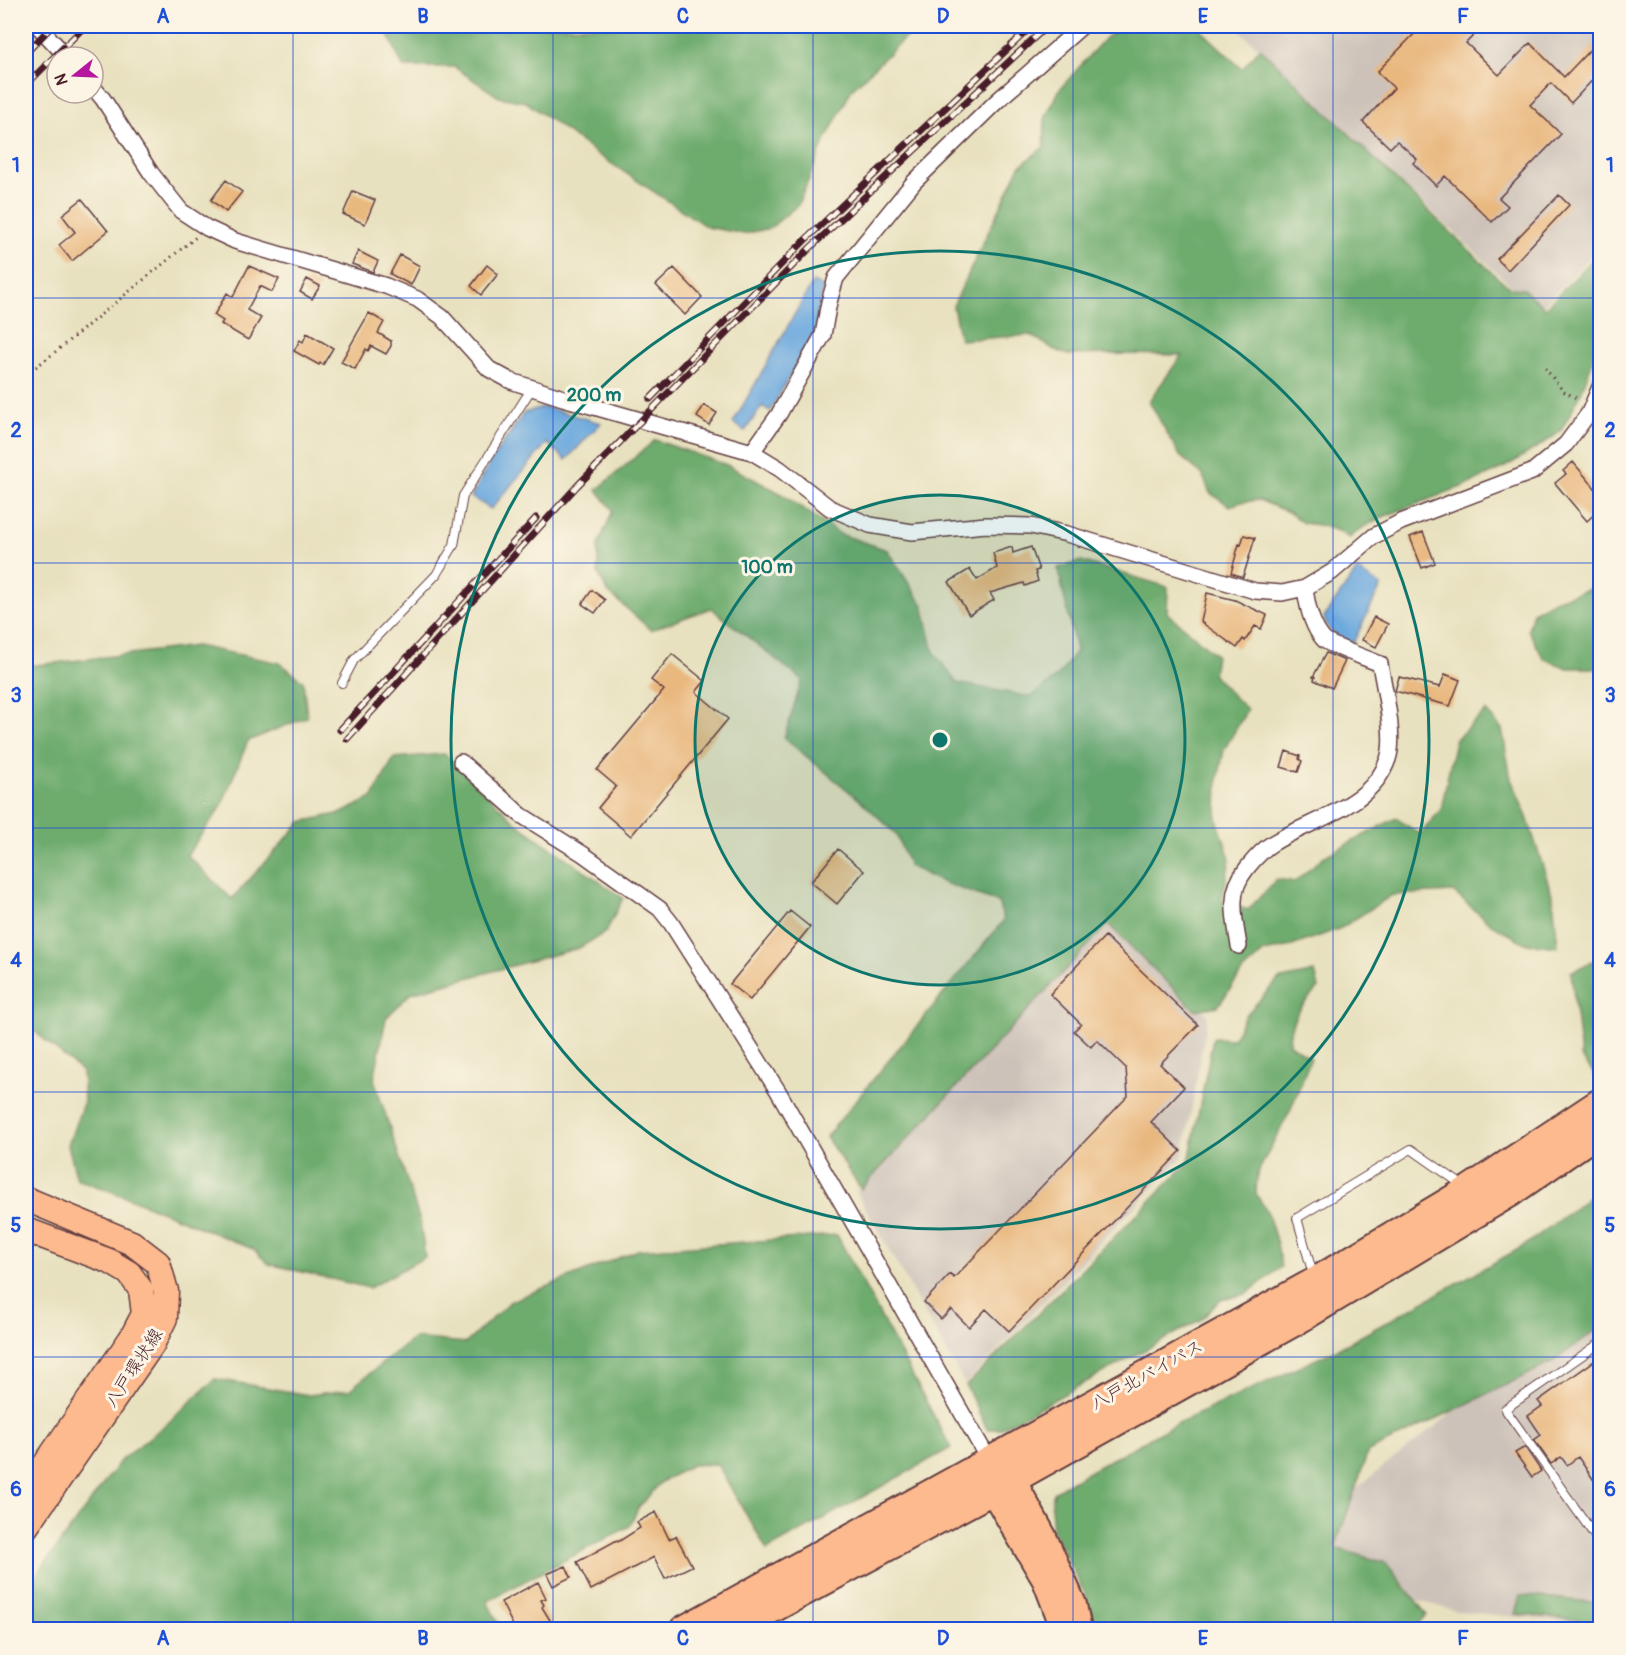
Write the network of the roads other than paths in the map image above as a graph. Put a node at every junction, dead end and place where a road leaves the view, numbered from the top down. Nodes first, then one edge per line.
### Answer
1 (38, 26) edge
2 (1082, 26) edge
3 (56, 45) edge
4 (105, 102) edge
5 (1600, 387) edge
6 (532, 388) junction
7 (1594, 410) edge
8 (752, 452) junction
9 (1305, 588) junction
10 (342, 683) dead end
11 (461, 762) dead end
12 (1239, 946) dead end
13 (1600, 1103) edge
14 (1600, 1130) edge
15 (1469, 1190) junction
16 (26, 1199) edge
17 (26, 1230) edge
18 (1315, 1282) junction
19 (1600, 1343) edge
20 (998, 1477) junction
21 (26, 1492) edge
22 (26, 1527) edge
23 (1600, 1543) edge
24 (684, 1629) edge
25 (732, 1629) edge
26 (1063, 1629) edge
27 (1077, 1629) edge

1 - 3 street
2 - 8 street
4 - 6 street
5 - 7 street
6 - 8 street
6 - 10 lane
7 - 9 street
8 - 9 street
9 - 12 street
11 - 20 street
13 - 15 highway, 八戸北バイパス
14 - 20 highway, 八戸北バイパス
15 - 18 highway, 八戸北バイパス
15 - 18 lane
16 - 22 main road, 八戸環状線
17 - 21 main road, 八戸環状線
18 - 20 highway, 八戸北バイパス
19 - 23 lane
20 - 24 highway, 八戸北バイパス
20 - 25 highway, 八戸北バイパス
20 - 26 highway
20 - 27 highway

